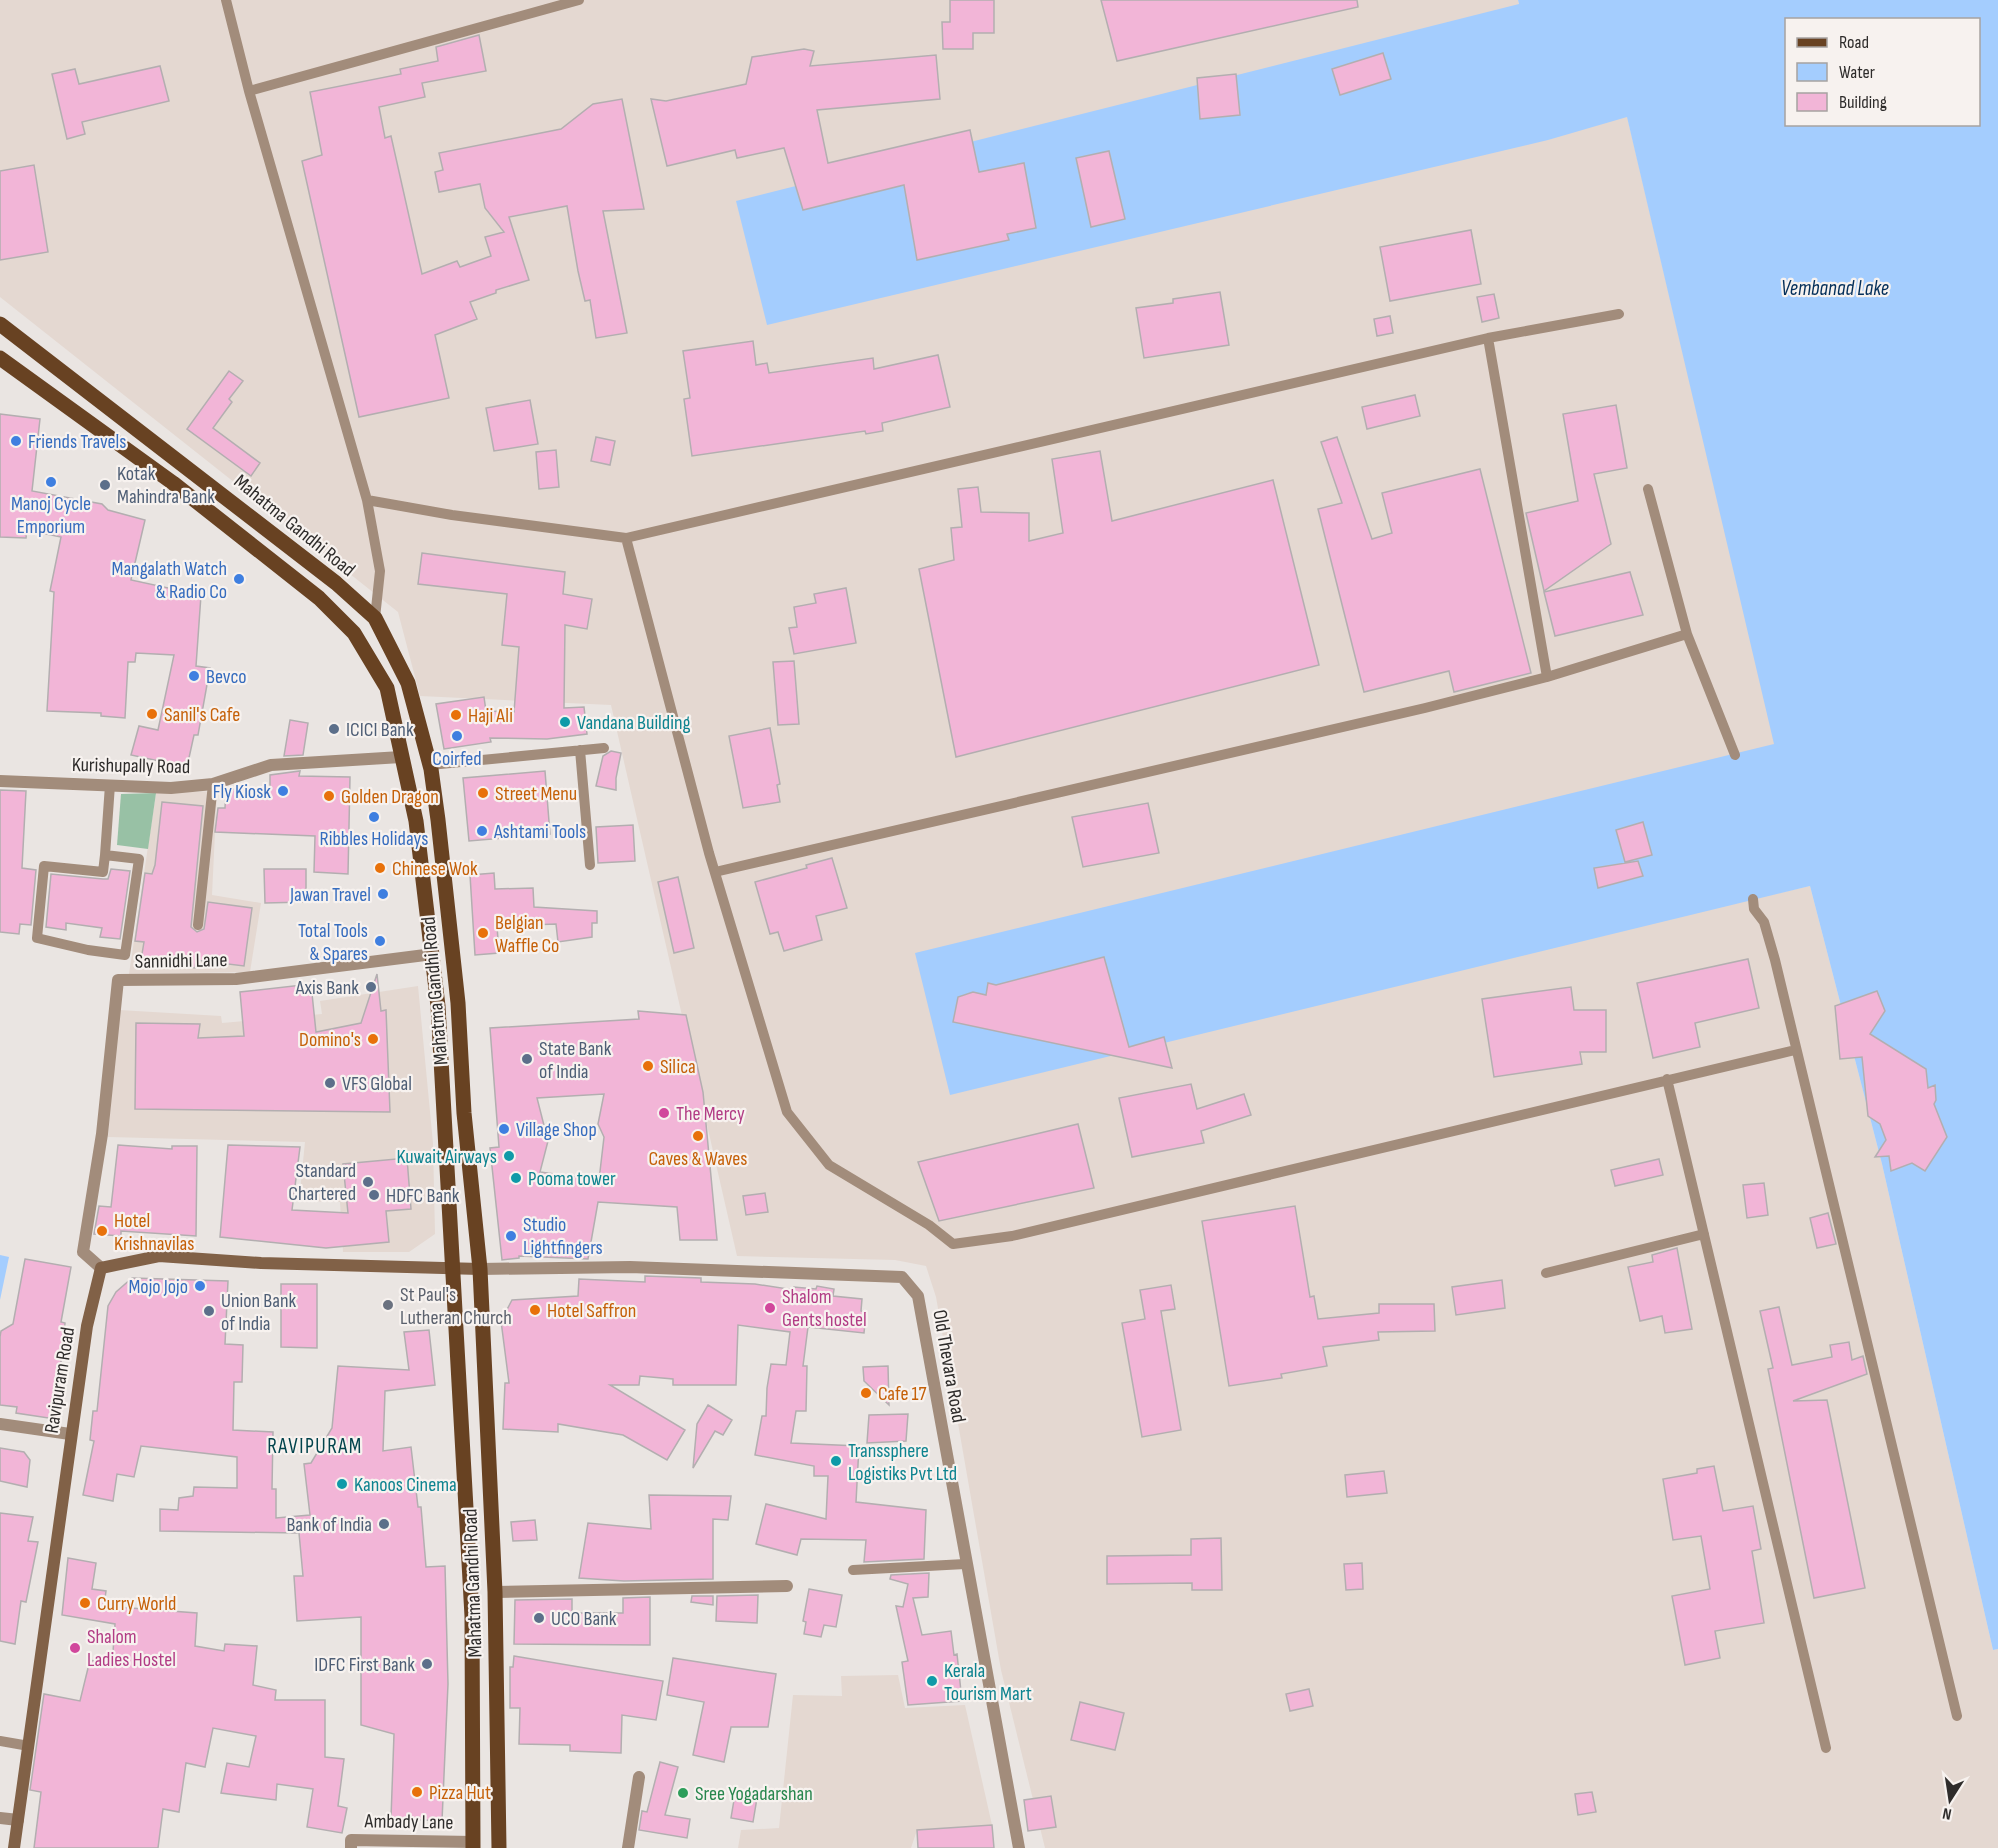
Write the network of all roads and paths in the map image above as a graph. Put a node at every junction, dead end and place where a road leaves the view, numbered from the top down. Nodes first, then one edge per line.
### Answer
1 (226, 0) edge
2 (579, 0) edge
3 (249, 91) junction
4 (1620, 314) dead end
5 (0, 324) edge
6 (1488, 338) junction
7 (0, 358) edge
8 (1648, 489) dead end
9 (367, 500) junction
10 (626, 538) junction
11 (375, 618) junction
12 (354, 633) junction
13 (1687, 634) junction
14 (1547, 677) junction
15 (604, 748) dead end
16 (580, 750) junction
17 (1735, 755) dead end
18 (401, 757) junction
19 (430, 765) junction
20 (0, 781) edge
21 (213, 784) junction
22 (110, 785) junction
23 (105, 855) junction
24 (590, 865) dead end
25 (715, 872) junction
26 (1753, 899) dead end
27 (198, 925) dead end
28 (434, 954) junction
29 (1795, 1050) junction
30 (1667, 1079) junction
31 (1704, 1234) junction
32 (101, 1268) junction
33 (452, 1268) junction
34 (480, 1269) junction
35 (1546, 1273) dead end
36 (0, 1424) edge
37 (70, 1434) junction
38 (966, 1563) junction
39 (853, 1570) dead end
40 (787, 1586) dead end
41 (495, 1592) junction
42 (1957, 1716) dead end
43 (0, 1741) edge
44 (29, 1746) junction
45 (1826, 1748) dead end
46 (639, 1777) dead end
47 (0, 1818) edge
48 (18, 1820) junction
49 (473, 1845) edge
50 (14, 1848) edge
51 (351, 1848) edge
52 (499, 1848) edge
53 (628, 1848) edge
54 (1019, 1848) edge

1 - 3 lane
2 - 3 lane
3 - 9 lane
4 - 6 lane
5 - 11 main road, Mahatma Gandhi Road
6 - 10 lane
6 - 14 lane
7 - 12 main road, Mahatma Gandhi Road
8 - 13 lane
9 - 10 lane
9 - 11 lane
10 - 25 lane
11 - 12 main road
11 - 19 main road, Mahatma Gandhi Road
12 - 18 main road, Mahatma Gandhi Road
13 - 14 lane
13 - 17 lane
14 - 25 lane
15 - 16 lane
16 - 19 lane
16 - 24 lane
18 - 21 street, Kurishupally Road
18 - 28 main road, Mahatma Gandhi Road
19 - 34 main road, Mahatma Gandhi Road
20 - 22 street, Kurishupally Road
21 - 22 street, Kurishupally Road
21 - 27 lane
22 - 23 lane
23 - 23 lane
25 - 30 lane
26 - 29 lane
28 - 32 street, Sannidhi Lane
28 - 33 main road, Mahatma Gandhi Road
29 - 30 lane
29 - 42 lane
30 - 31 lane
31 - 35 lane
31 - 45 lane
32 - 33 main road
32 - 37 main road, Ravipuram Road
33 - 34 main road
33 - 49 main road, Mahatma Gandhi Road
34 - 38 street, Old Thevara Road
34 - 41 main road, Mahatma Gandhi Road
36 - 37 street
37 - 44 main road, Ravipuram Road
38 - 39 lane
38 - 54 street, Old Thevara Road
40 - 41 street
41 - 52 main road, Mahatma Gandhi Road
43 - 44 lane
44 - 48 main road, Ravipuram Road
46 - 53 street
47 - 48 street
48 - 50 main road, Ravipuram Road
49 - 51 street, Ambady Lane

